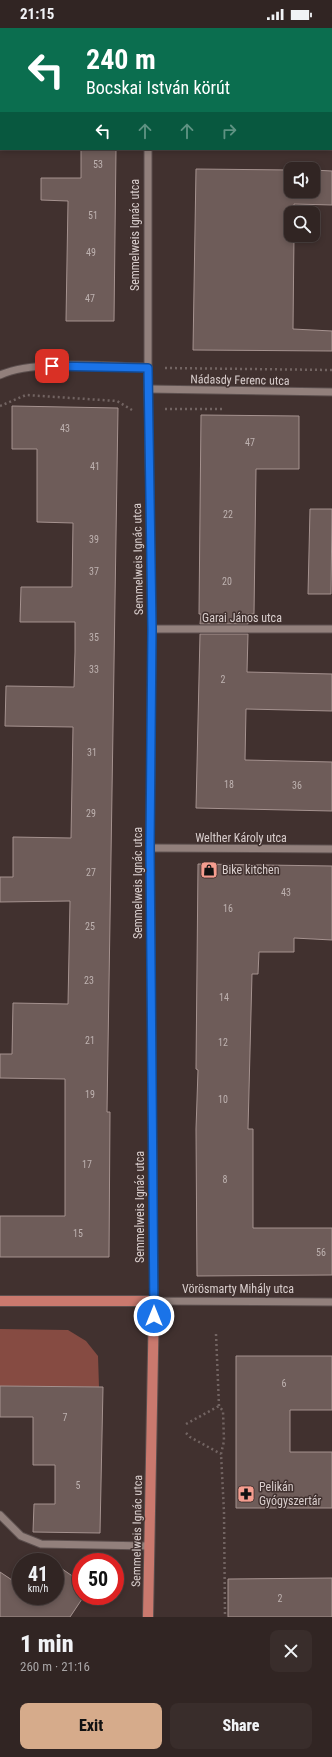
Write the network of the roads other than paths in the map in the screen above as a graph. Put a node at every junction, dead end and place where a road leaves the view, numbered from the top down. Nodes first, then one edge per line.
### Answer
1 (148, 150) edge
2 (148, 368) junction
3 (0, 375) edge
4 (148, 389) junction
5 (332, 392) edge
6 (152, 629) junction
7 (332, 629) edge
8 (150, 848) junction
9 (332, 849) edge
10 (0, 1301) edge
11 (154, 1302) junction
12 (332, 1302) edge
13 (0, 1515) edge
14 (149, 1546) junction
15 (148, 1617) edge

1 - 2 street, Semmelweis Ignác utca
2 - 3 street
2 - 4 street, Semmelweis Ignác utca
4 - 5 street, Nádasdy Ferenc utca
4 - 6 street, Semmelweis Ignác utca
6 - 7 street, Garai János utca
6 - 8 street, Semmelweis Ignác utca
8 - 9 street, Welther Károly utca
8 - 11 street, Semmelweis Ignác utca
10 - 11 main road, Vörösmarty Mihály utca
11 - 12 street, Vörösmarty Mihály utca
11 - 14 main road, Semmelweis Ignác utca
13 - 14 street
14 - 15 main road, Semmelweis Ignác utca

